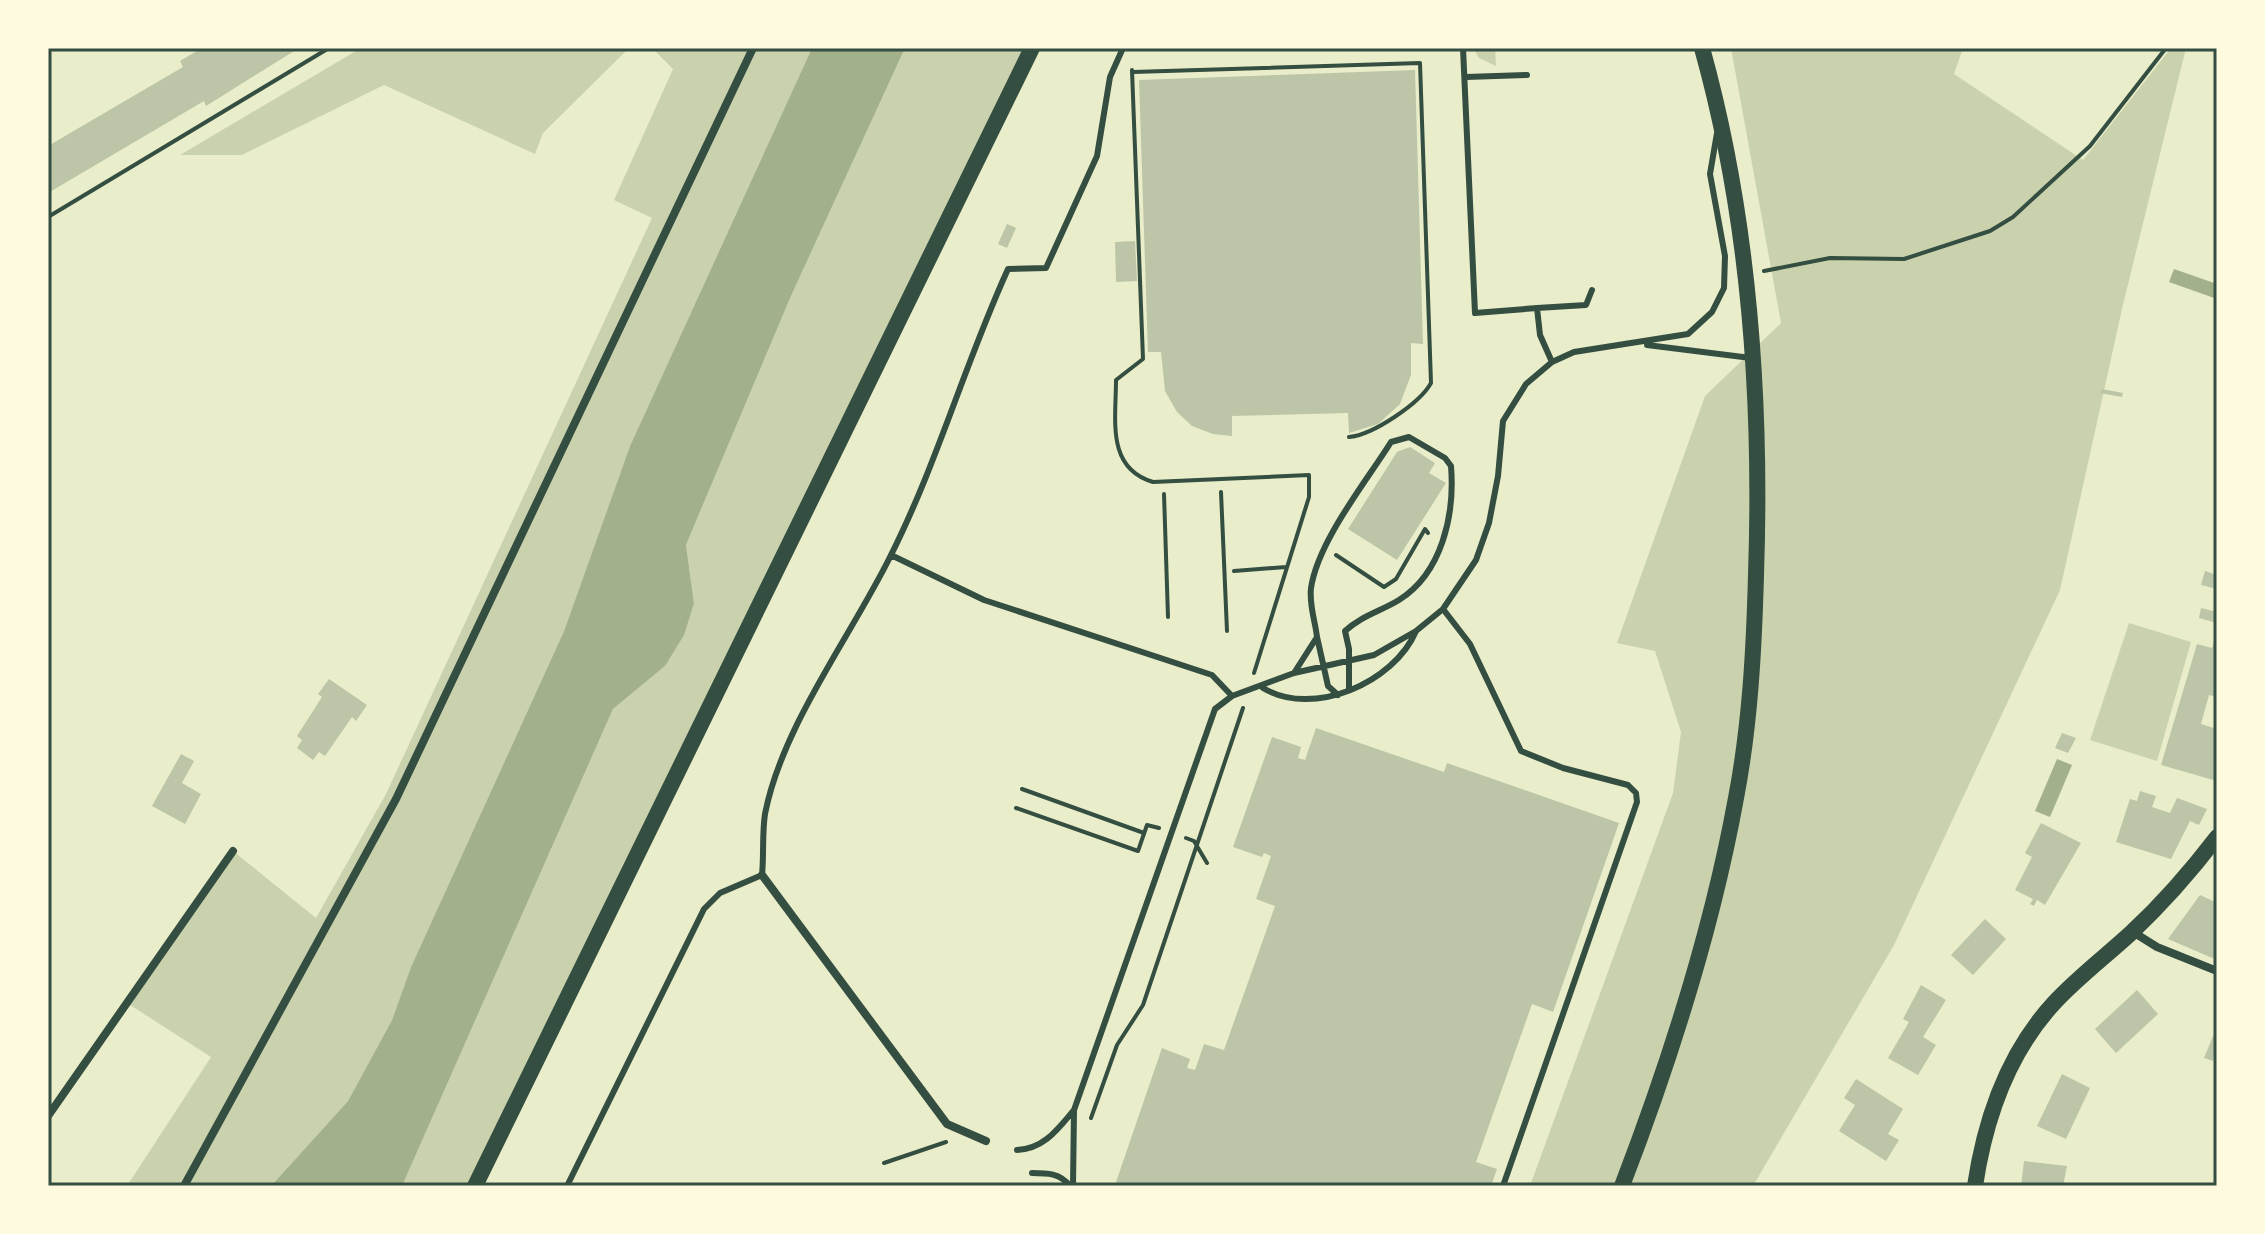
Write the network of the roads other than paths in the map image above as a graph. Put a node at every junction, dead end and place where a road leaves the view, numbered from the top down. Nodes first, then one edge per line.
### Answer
1 (753, 48) edge
2 (1032, 48) edge
3 (1123, 48) edge
4 (1463, 48) edge
5 (1702, 48) edge
6 (1527, 75) dead end
7 (1466, 77) junction
8 (1719, 121) junction
9 (1592, 290) dead end
10 (1537, 308) junction
11 (1639, 344) junction
12 (1754, 358) junction
13 (1552, 362) junction
14 (891, 555) junction
15 (1443, 609) junction
16 (1416, 631) junction
17 (1317, 637) junction
18 (1349, 661) junction
19 (1322, 668) junction
20 (1294, 673) junction
21 (1263, 688) junction
22 (1349, 690) junction
23 (1338, 695) junction
24 (1232, 696) junction
25 (2217, 837) edge
26 (233, 851) dead end
27 (762, 875) junction
28 (2133, 931) junction
29 (2217, 971) edge
30 (1074, 1110) junction
31 (48, 1116) edge
32 (986, 1141) dead end
33 (1017, 1150) dead end
34 (1032, 1173) dead end
35 (184, 1186) edge
36 (475, 1186) edge
37 (567, 1186) edge
38 (1071, 1186) edge
39 (1503, 1186) edge
40 (1622, 1186) edge
41 (1975, 1186) edge

1 - 35 street
2 - 36 main road
3 - 14 lane
4 - 7 lane
5 - 8 main road
6 - 7 lane
7 - 10 lane
8 - 11 lane
8 - 12 main road
9 - 10 lane
10 - 13 lane
11 - 12 lane
11 - 13 lane
12 - 40 main road
13 - 15 lane
14 - 24 lane
14 - 27 lane
15 - 16 lane
15 - 39 lane
16 - 18 lane
16 - 22 lane
17 - 18 lane
17 - 19 lane
17 - 20 lane
18 - 19 lane
18 - 22 lane
19 - 20 lane
19 - 23 lane
20 - 21 lane
21 - 23 lane
21 - 24 lane
22 - 23 lane
24 - 30 lane
25 - 28 main road
26 - 31 street
27 - 32 street
27 - 37 lane
28 - 29 street
28 - 41 main road
30 - 33 lane
30 - 38 lane
34 - 38 lane

